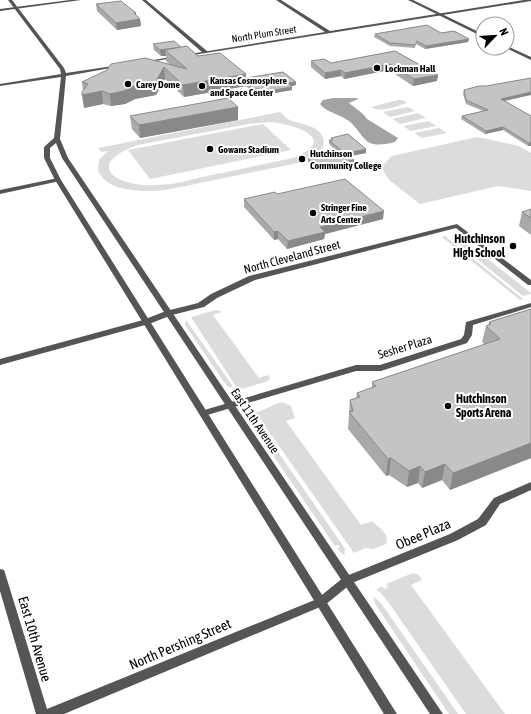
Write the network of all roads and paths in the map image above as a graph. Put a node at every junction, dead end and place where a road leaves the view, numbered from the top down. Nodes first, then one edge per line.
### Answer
1 (10, 0) edge
2 (79, 0) edge
3 (144, 0) edge
4 (278, 0) edge
5 (410, 0) edge
6 (531, 0) edge
7 (16, 8) junction
8 (0, 10) edge
9 (440, 15) junction
10 (475, 32) edge
11 (330, 33) junction
12 (515, 51) edge
13 (205, 52) junction
14 (531, 59) edge
15 (135, 63) edge
16 (127, 64) edge
17 (64, 75) junction
18 (0, 85) edge
19 (57, 139) junction
20 (58, 180) junction
21 (0, 192) edge
22 (531, 283) edge
23 (531, 305) edge
24 (169, 313) junction
25 (146, 322) junction
26 (0, 362) edge
27 (230, 405) junction
28 (204, 413) junction
29 (531, 486) edge
30 (0, 573) edge
31 (348, 580) junction
32 (321, 602) junction
33 (42, 714) edge
34 (50, 714) edge
35 (391, 714) edge
36 (437, 714) edge

1 - 7 street
2 - 7 street
3 - 13 street
4 - 11 street
5 - 9 street
6 - 9 street, North Plum Street
7 - 8 street
7 - 17 street
9 - 10 street
9 - 11 street, North Plum Street
11 - 13 street, North Plum Street
12 - 14 street
13 - 15 street, North Plum Street
16 - 17 street
17 - 18 street
17 - 19 street
19 - 20 street
19 - 24 street, East 11th Avenue
20 - 21 street
20 - 25 street
22 - 24 street, North Cleveland Street
23 - 27 street, Sesher Plaza
24 - 25 street, North Cleveland Street
24 - 27 street, East 11th Avenue
25 - 26 street, North Cleveland Street
25 - 28 street
27 - 28 street, Sesher Plaza
27 - 31 street, East 11th Avenue
28 - 32 street
29 - 31 street, Obee Plaza
30 - 33 street, East 10th Avenue
31 - 32 street, Obee Plaza
31 - 36 street, East 11th Avenue
32 - 34 street, North Pershing Street
32 - 35 street

